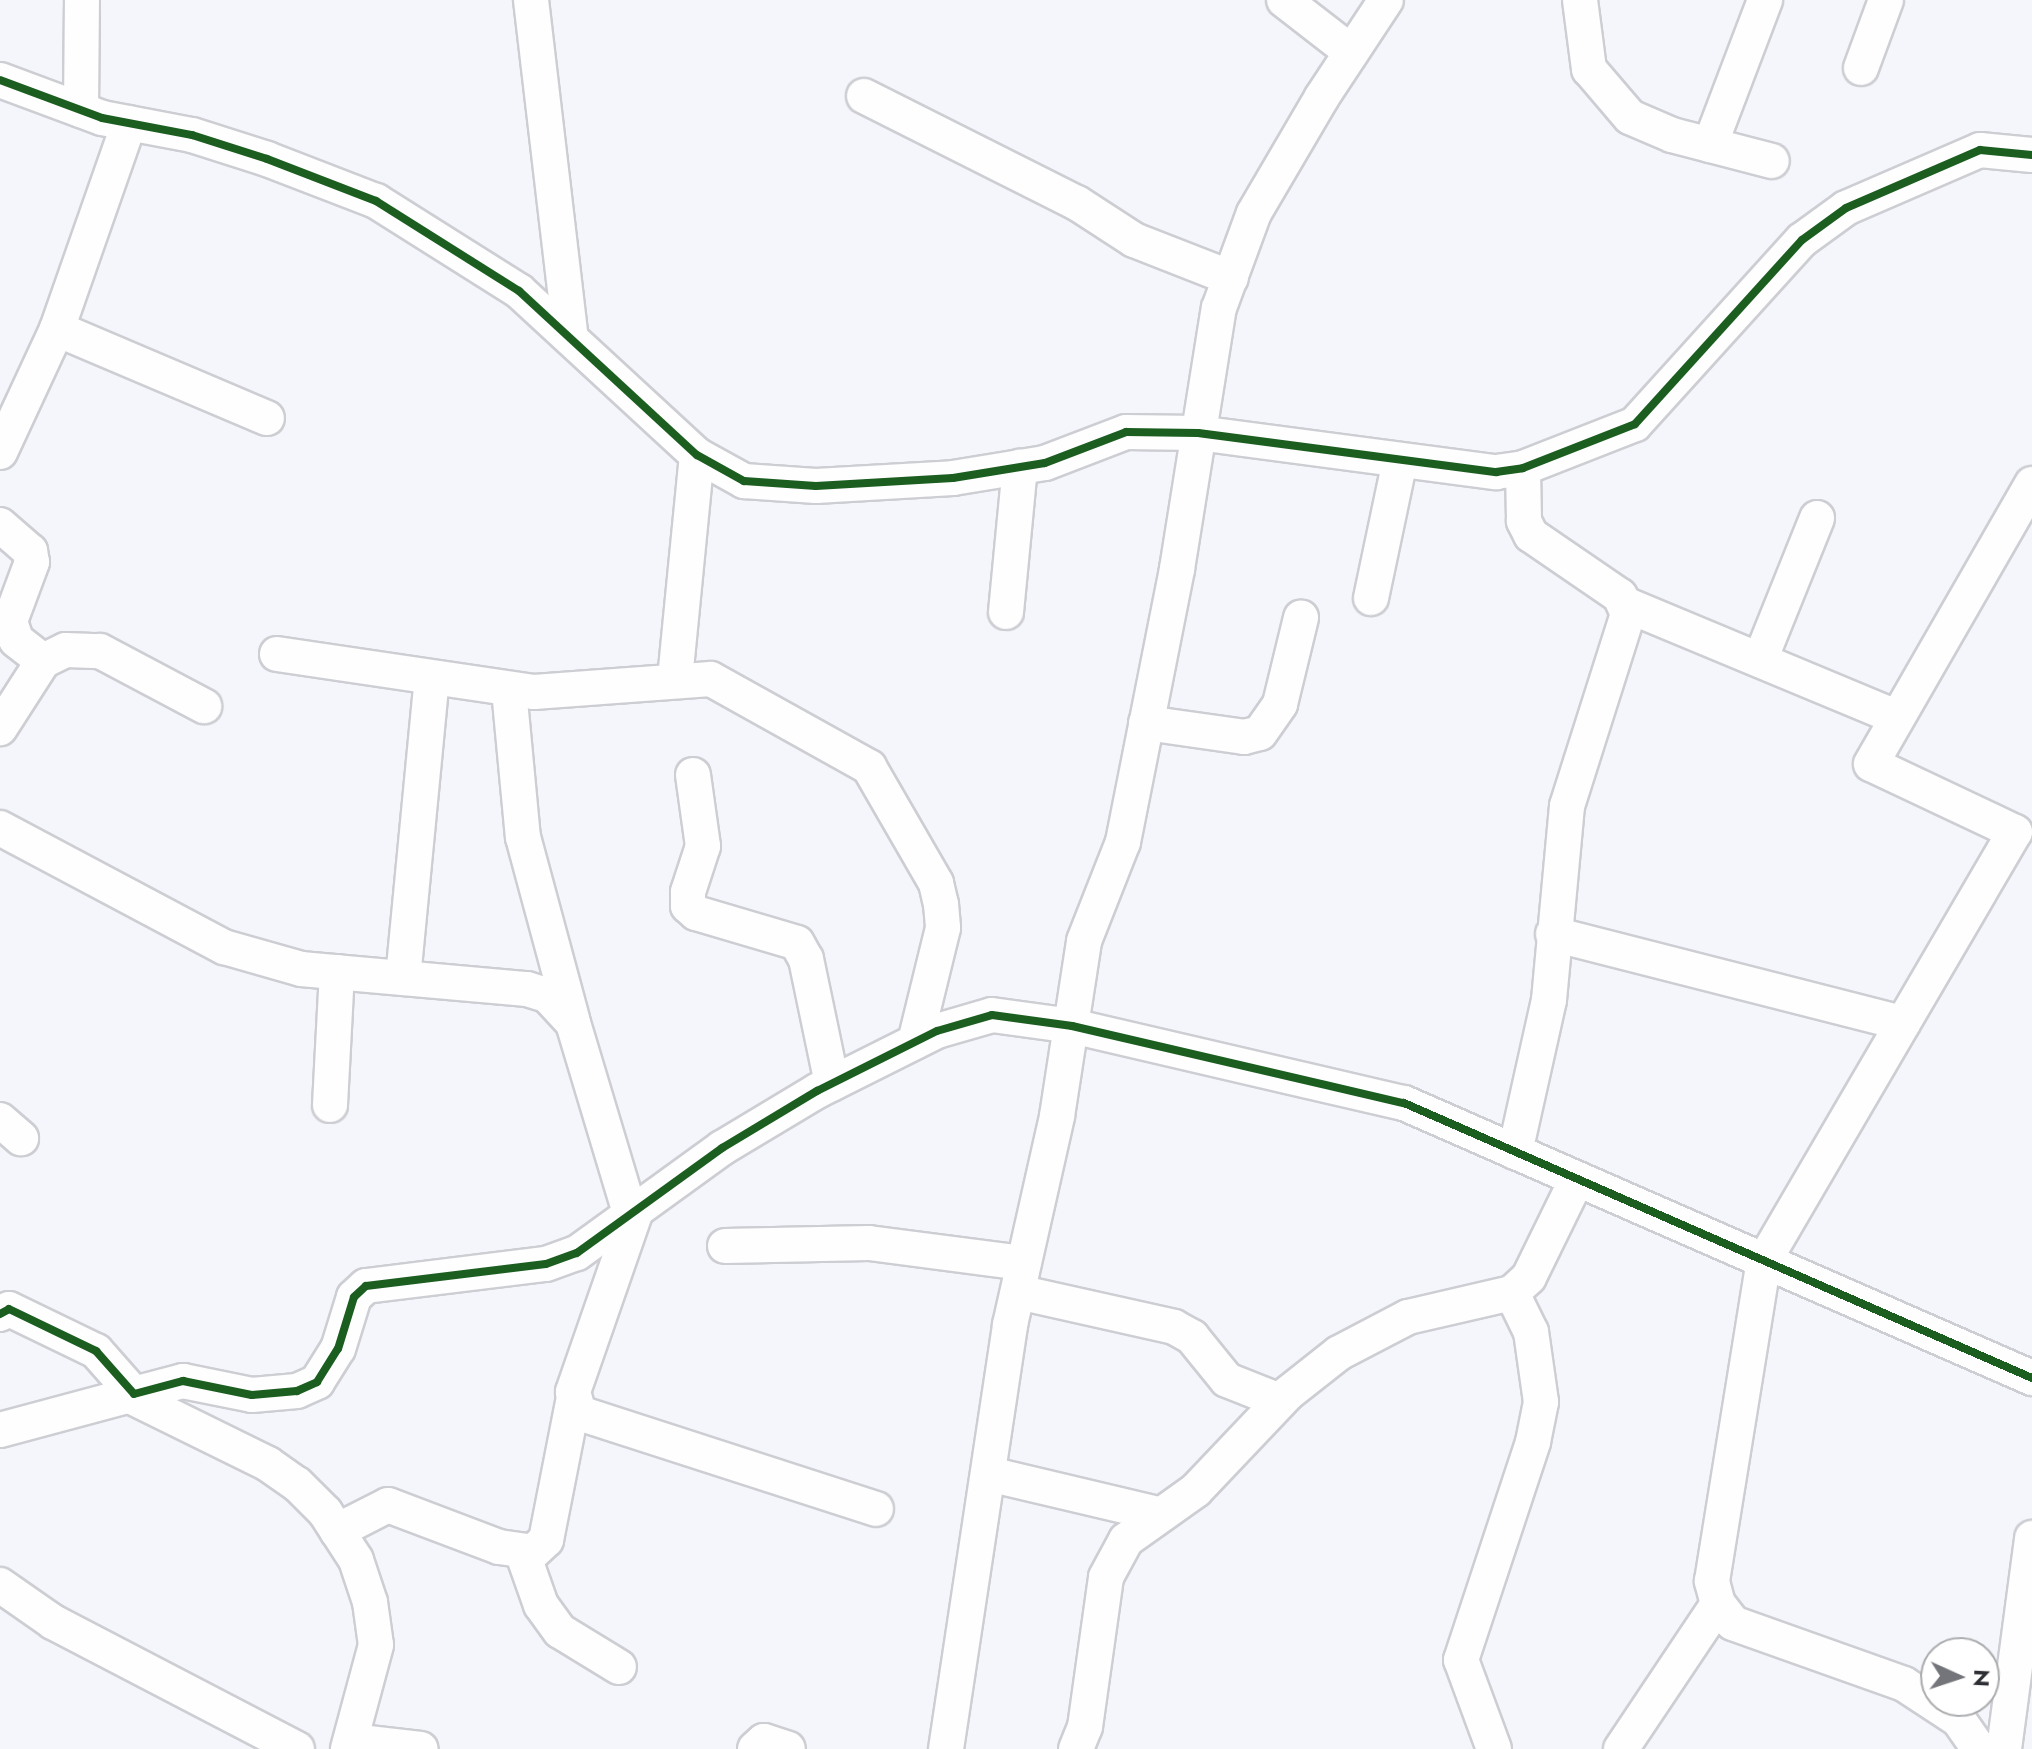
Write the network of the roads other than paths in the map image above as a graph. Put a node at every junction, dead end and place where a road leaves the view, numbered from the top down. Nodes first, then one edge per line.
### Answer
1 (82, 0) edge
2 (531, 0) edge
3 (1284, 0) edge
4 (1386, 0) edge
5 (1580, 0) edge
6 (1765, 0) edge
7 (1886, 0) edge
8 (1351, 52) junction
9 (1861, 68) dead end
10 (0, 80) edge
11 (864, 96) dead end
12 (81, 110) junction
13 (129, 123) junction
14 (1710, 145) junction
15 (2032, 155) edge
16 (1772, 161) dead end
17 (1231, 278) junction
18 (57, 329) junction
19 (571, 338) junction
20 (267, 418) dead end
21 (1198, 433) junction
22 (0, 452) edge
23 (697, 455) junction
24 (1400, 460) junction
25 (1020, 467) junction
26 (1523, 468) junction
27 (2032, 484) edge
28 (1817, 518) dead end
29 (0, 525) edge
30 (1371, 598) dead end
31 (1627, 605) junction
32 (1006, 612) dead end
33 (1301, 618) dead end
34 (277, 654) dead end
35 (1760, 660) junction
36 (43, 661) junction
37 (432, 678) junction
38 (675, 679) junction
39 (509, 690) junction
40 (204, 706) dead end
41 (1896, 717) junction
42 (1146, 723) junction
43 (0, 728) edge
44 (693, 775) dead end
45 (0, 828) edge
46 (2026, 828) edge
47 (1553, 934) junction
48 (337, 972) junction
49 (403, 978) junction
50 (573, 1023) junction
51 (1903, 1023) junction
52 (1072, 1026) junction
53 (915, 1042) junction
54 (832, 1083) junction
55 (330, 1105) dead end
56 (1515, 1152) junction
57 (1577, 1179) junction
58 (633, 1210) junction
59 (725, 1246) dead end
60 (1764, 1261) junction
61 (1021, 1278) junction
62 (1512, 1293) junction
63 (0, 1314) edge
64 (2032, 1378) edge
65 (132, 1395) junction
66 (1280, 1401) junction
67 (573, 1402) junction
68 (0, 1430) edge
69 (989, 1474) junction
70 (876, 1509) dead end
71 (1158, 1514) junction
72 (337, 1531) junction
73 (2032, 1538) edge
74 (523, 1554) junction
75 (0, 1585) edge
76 (1718, 1604) junction
77 (619, 1667) dead end
78 (350, 1745) edge
79 (297, 1749) edge
80 (421, 1749) edge
81 (755, 1749) edge
82 (788, 1749) edge
83 (946, 1749) edge
84 (1076, 1749) edge
85 (1494, 1749) edge
86 (1621, 1749) edge
87 (1979, 1749) edge
88 (2004, 1749) edge

1 - 12 street
2 - 19 street
3 - 8 street
4 - 8 street
5 - 14 street
6 - 14 street
7 - 9 street
8 - 17 street
10 - 12 street
11 - 17 street
12 - 13 street
13 - 18 street
13 - 19 street
14 - 16 street
15 - 26 street
17 - 21 street
18 - 20 street
18 - 22 street
19 - 23 street
21 - 24 street
21 - 25 street
21 - 42 street
23 - 25 street
23 - 38 street
24 - 26 street
24 - 30 street
25 - 32 street
26 - 31 street
27 - 41 street
28 - 35 street
29 - 36 street
31 - 35 street
31 - 47 street
33 - 42 street
34 - 37 street
35 - 41 street
36 - 40 street
36 - 43 street
37 - 39 street
37 - 49 street
38 - 39 street
38 - 53 street
39 - 50 street
41 - 46 street
42 - 52 street
44 - 54 street
45 - 48 street
46 - 51 street
47 - 51 street
47 - 56 street
48 - 49 street
48 - 55 street
49 - 50 street
50 - 58 street
51 - 60 street
52 - 53 street
52 - 56 street
52 - 61 street
53 - 54 street
54 - 58 street
56 - 57 street
57 - 60 street
57 - 62 street
58 - 65 street
58 - 67 street
59 - 61 street
60 - 64 street
60 - 76 street
61 - 66 street
61 - 69 street
62 - 66 street
62 - 85 street
63 - 65 street
65 - 68 street
65 - 72 street
66 - 71 street
67 - 70 street
67 - 74 street
69 - 71 street
69 - 83 street
71 - 84 street
72 - 74 street
72 - 78 street
73 - 88 street
74 - 77 street
75 - 79 street
76 - 86 street
76 - 87 street
78 - 80 street
81 - 82 street

